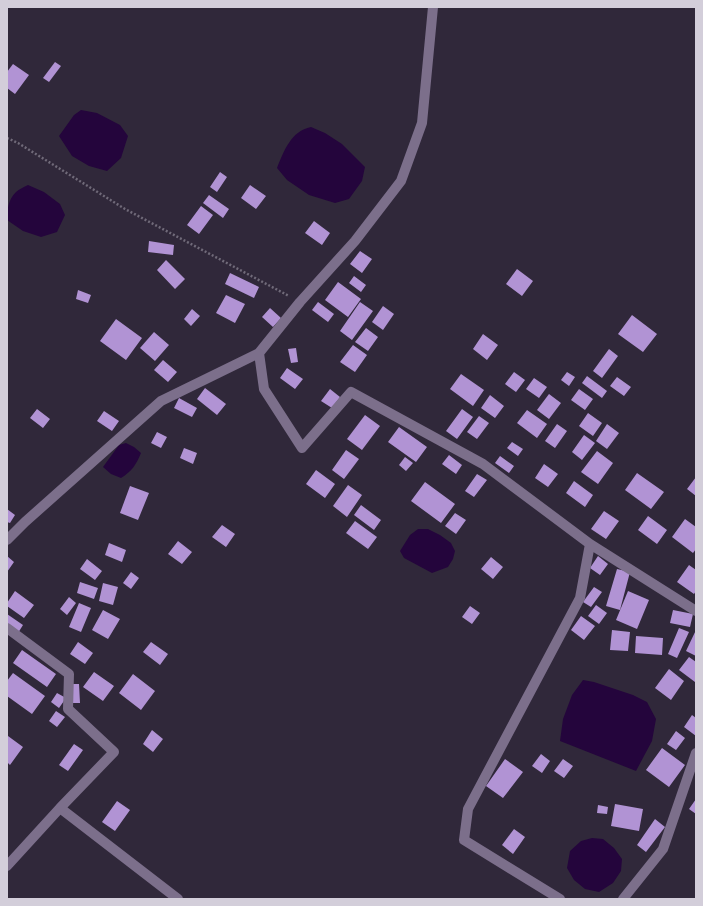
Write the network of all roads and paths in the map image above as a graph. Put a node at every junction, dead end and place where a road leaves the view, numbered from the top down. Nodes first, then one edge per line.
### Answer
1 (433, 7) edge
2 (7, 138) edge
3 (300, 302) junction
4 (259, 353) junction
5 (7, 540) edge
6 (590, 544) junction
7 (696, 611) edge
8 (7, 628) edge
9 (696, 753) edge
10 (60, 808) junction
11 (7, 866) edge
12 (178, 899) edge
13 (560, 899) edge
14 (623, 899) edge

1 - 3 street
2 - 3 path
3 - 4 street
4 - 5 street
4 - 6 street
6 - 7 street
6 - 13 street
8 - 10 street
9 - 14 street
10 - 11 street
10 - 12 street

